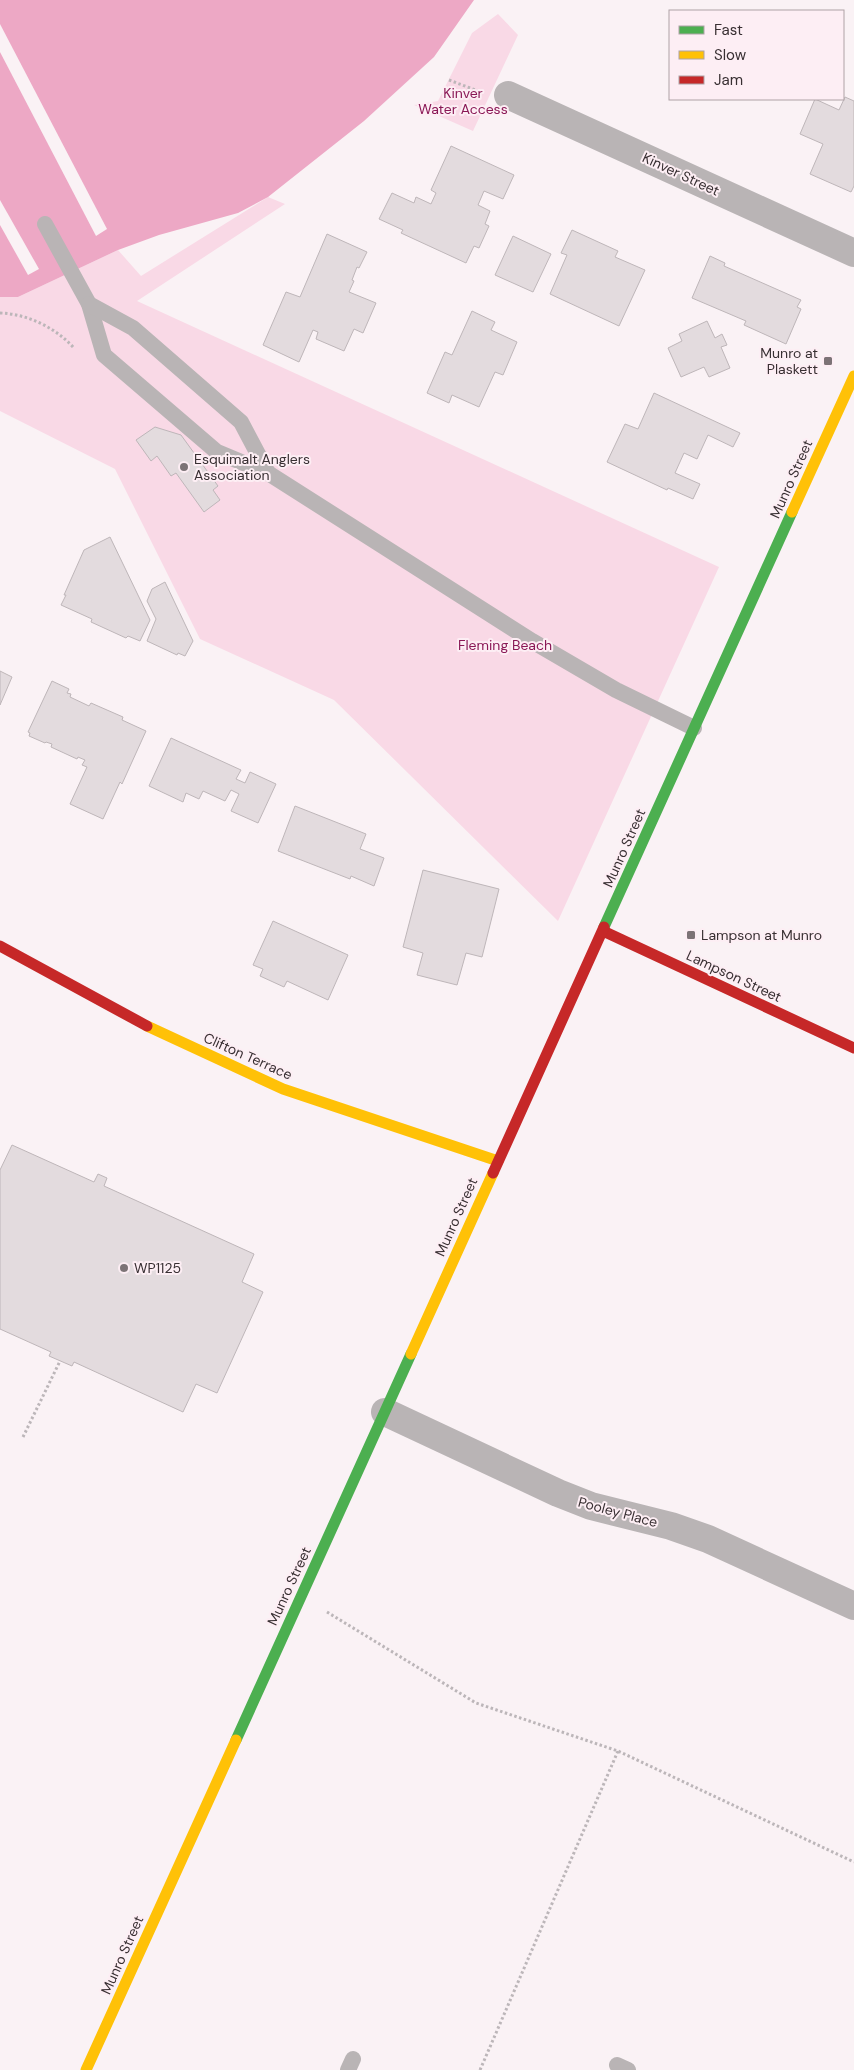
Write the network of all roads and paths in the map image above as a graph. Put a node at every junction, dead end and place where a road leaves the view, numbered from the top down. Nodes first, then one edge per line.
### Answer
1 (449, 80) dead end
2 (496, 94) joint
3 (45, 224) dead end
4 (854, 253) edge
5 (89, 304) junction
6 (854, 376) edge
7 (268, 472) junction
8 (694, 728) junction
9 (603, 931) junction
10 (0, 946) edge
11 (854, 1048) edge
12 (498, 1161) junction
13 (60, 1361) dead end
14 (385, 1412) junction
15 (23, 1438) dead end
16 (300, 1596) junction
17 (854, 1606) edge
18 (618, 1751) junction
19 (854, 1862) edge
20 (87, 2070) edge
21 (480, 2070) edge

1 - 2 path
2 - 4 street, Kinver Street
3 - 5 lane
5 - 7 lane
5 - 7 lane
6 - 8 street, Munro Street
7 - 8 lane
8 - 9 street, Munro Street
9 - 11 street, Lampson Street
9 - 12 street, Munro Street
10 - 12 street, Clifton Terrace
12 - 14 street, Munro Street
13 - 15 path
14 - 16 street, Munro Street
14 - 17 street, Pooley Place
16 - 18 path
16 - 20 street, Munro Street
18 - 19 path
18 - 21 path

